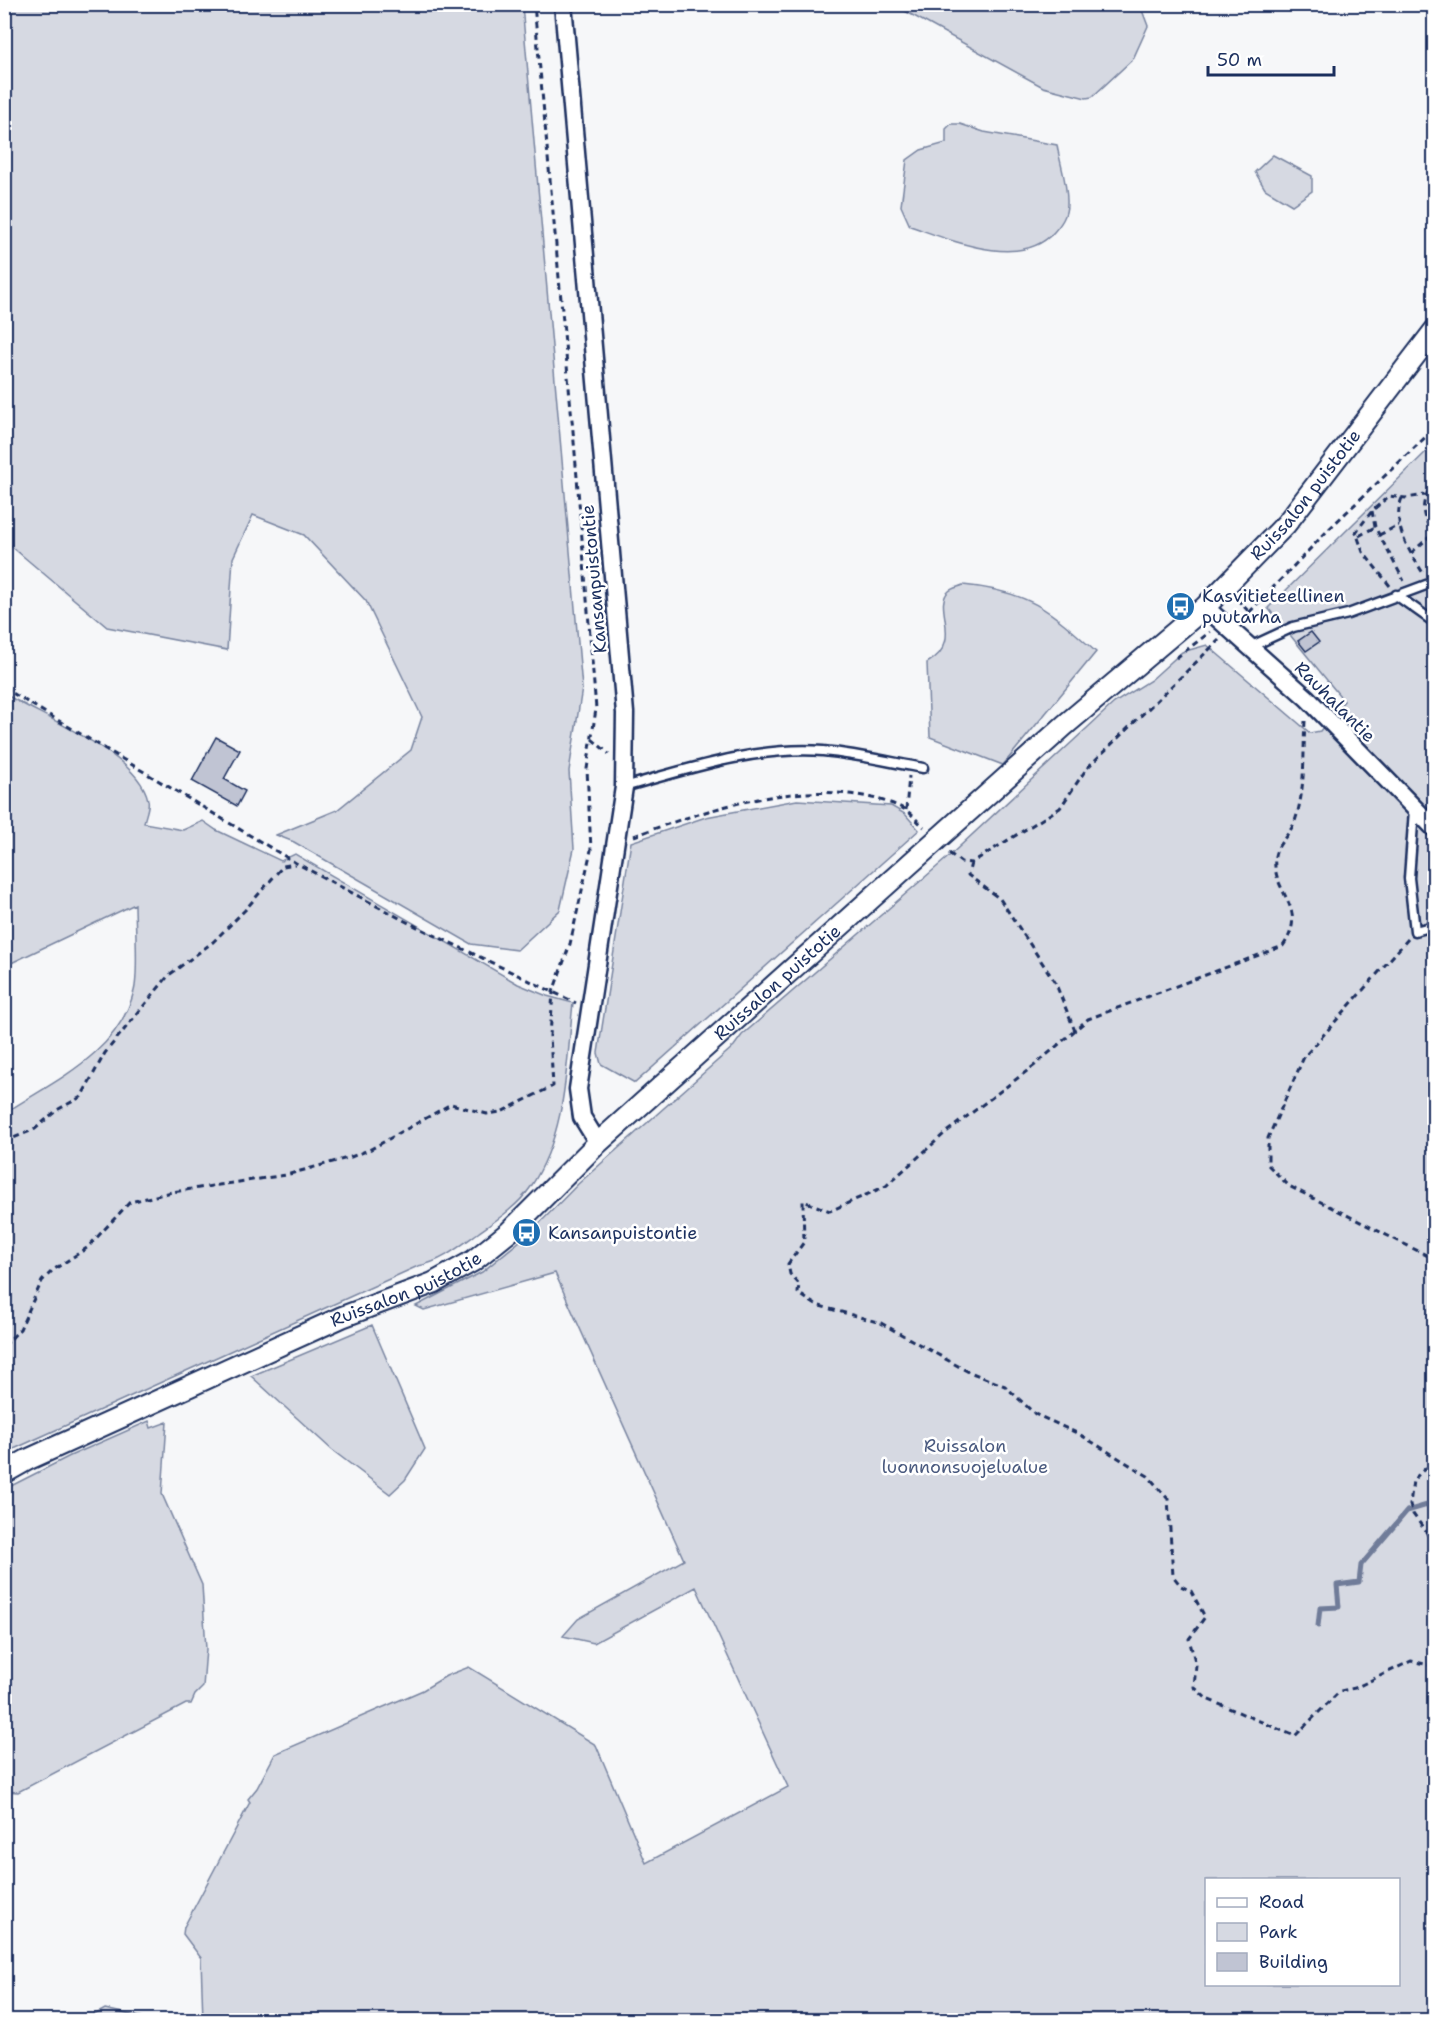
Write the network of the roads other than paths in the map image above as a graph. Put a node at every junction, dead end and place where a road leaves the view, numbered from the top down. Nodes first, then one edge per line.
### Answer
1 (564, 4) edge
2 (1434, 331) edge
3 (1432, 583) edge
4 (1396, 595) junction
5 (1205, 607) junction
6 (1434, 622) edge
7 (1250, 647) junction
8 (923, 768) dead end
9 (624, 787) junction
10 (1414, 809) junction
11 (1434, 828) edge
12 (1434, 926) edge
13 (598, 1143) junction
14 (4, 1473) edge

1 - 9 street, Kansanpuistontie
2 - 5 street, Ruissalon puistotie
3 - 4 lane
4 - 6 lane
4 - 7 lane
5 - 7 street, Rauhalantie
5 - 13 street, Ruissalon puistotie
7 - 10 street, Rauhalantie
8 - 9 lane
9 - 13 street, Kansanpuistontie
10 - 11 street, Rauhalantie
10 - 12 lane
13 - 14 street, Ruissalon puistotie

